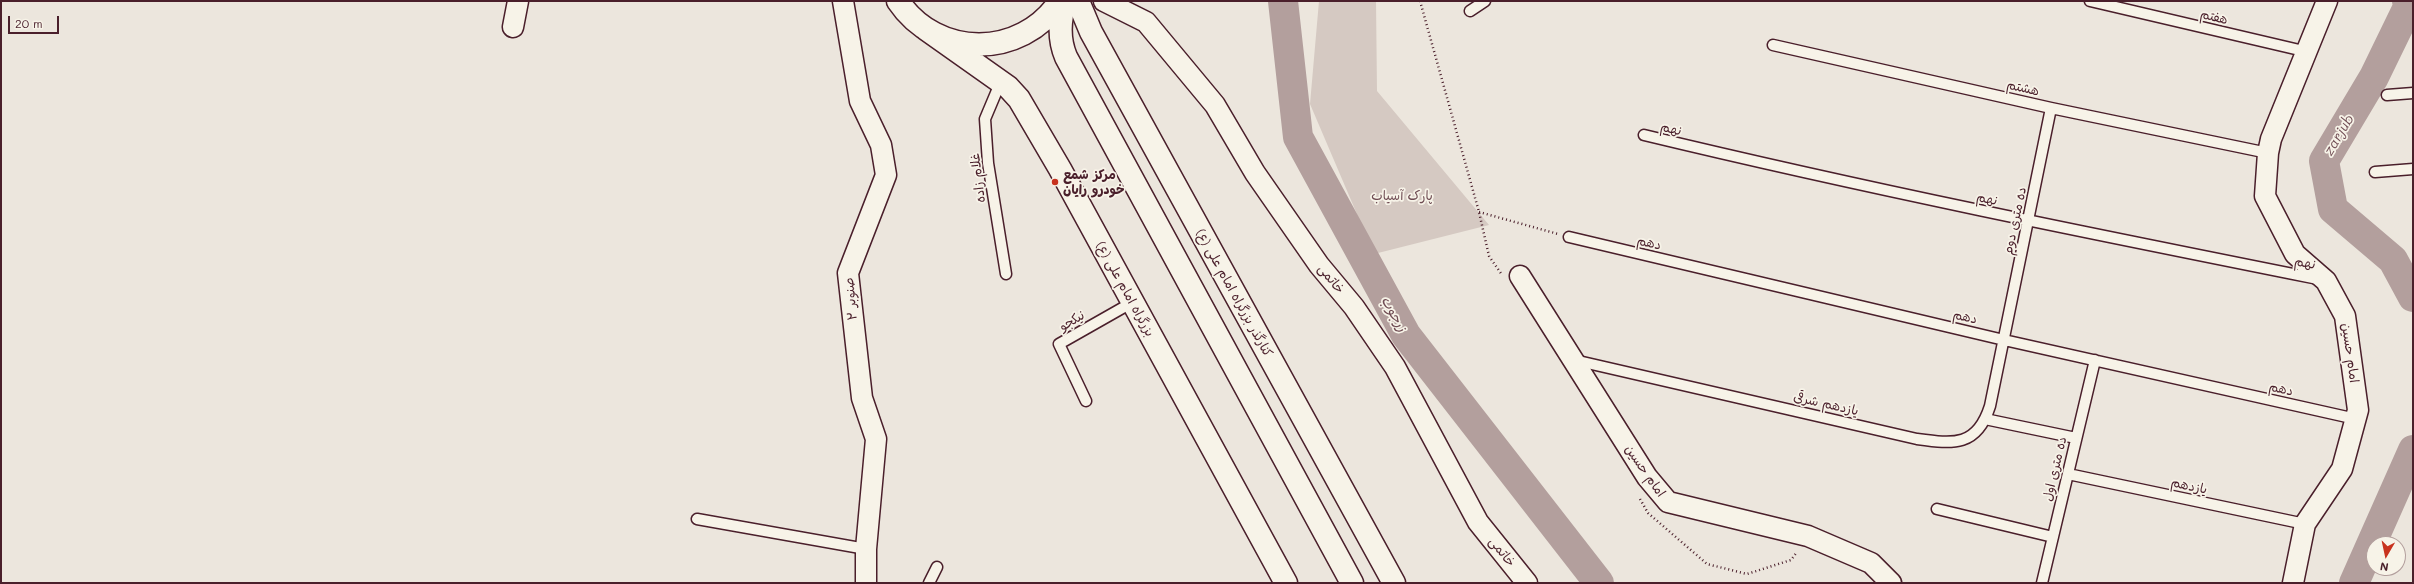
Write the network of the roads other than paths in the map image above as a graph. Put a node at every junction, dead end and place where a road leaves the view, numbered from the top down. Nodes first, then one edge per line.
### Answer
1 (518, 1) edge
2 (843, 1) edge
3 (898, 1) edge
4 (1060, 1) edge
5 (1065, 1) edge
6 (1078, 1) edge
7 (1104, 1) edge
8 (1485, 1) edge
9 (2090, 1) edge
10 (2327, 1) edge
11 (1470, 11) dead end
12 (513, 27) dead end
13 (926, 29) junction
14 (1773, 45) dead end
15 (2308, 52) junction
16 (1001, 81) junction
17 (2413, 93) edge
18 (2387, 95) dead end
19 (2051, 108) junction
20 (1644, 136) dead end
21 (2268, 153) junction
22 (2413, 168) edge
23 (2375, 172) dead end
24 (2029, 221) junction
25 (1569, 237) road end
26 (1006, 274) dead end
27 (1520, 276) dead end
28 (2326, 281) junction
29 (1133, 302) junction
30 (2004, 340) junction
31 (1574, 360) junction
32 (2094, 360) junction
33 (1086, 401) dead end
34 (1986, 419) junction
35 (2356, 419) junction
36 (2076, 438) junction
37 (2068, 474) junction
38 (1937, 509) dead end
39 (697, 519) dead end
40 (2305, 524) junction
41 (2053, 537) junction
42 (866, 549) junction
43 (937, 567) dead end
44 (866, 583) edge
45 (929, 583) edge
46 (1286, 583) edge
47 (1352, 583) edge
48 (1394, 583) edge
49 (1527, 583) edge
50 (1891, 583) edge
51 (2042, 583) edge
52 (2293, 583) edge

1 - 12 street
2 - 42 street, صنوبر ۲
3 - 13 main road
4 - 13 main road
5 - 47 main road
6 - 48 main road, کنارگذر بزرگراه امام علی (ع)
7 - 49 street, خاتمی
8 - 11 lane
9 - 15 lane, هفتم
10 - 15 street, امام حسین
13 - 16 main road, بزرگراه امام علی (ع)
14 - 19 lane, هشتم
15 - 21 street, امام حسین
16 - 26 lane, غلام زاده
16 - 29 main road, بزرگراه امام علی (ع)
17 - 18 lane
19 - 21 lane, هشتم
19 - 24 lane, ده متری دوم
20 - 24 lane, نهم
21 - 28 street, امام حسین
22 - 23 lane
24 - 28 lane, نهم
24 - 30 lane, ده متری دوم
25 - 30 lane, دهم
27 - 31 street, امام حسین
28 - 35 street, امام حسین
29 - 33 lane, نیکجو
29 - 46 main road, بزرگراه امام علی (ع)
30 - 32 lane, دهم
30 - 34 lane, یازدهم شرقی
31 - 34 lane, یازدهم شرقی
31 - 50 street, امام حسین
32 - 35 lane, دهم
32 - 36 lane, ده متری اول
34 - 36 lane
35 - 40 street, امام حسین
36 - 37 lane, ده متری اول
37 - 40 lane, یازدهم
37 - 41 lane, ده متری اول
38 - 41 lane
39 - 42 lane
40 - 52 street, امام حسین
41 - 51 lane, ده متری اول
42 - 44 street, صنوبر ۲
43 - 45 lane

